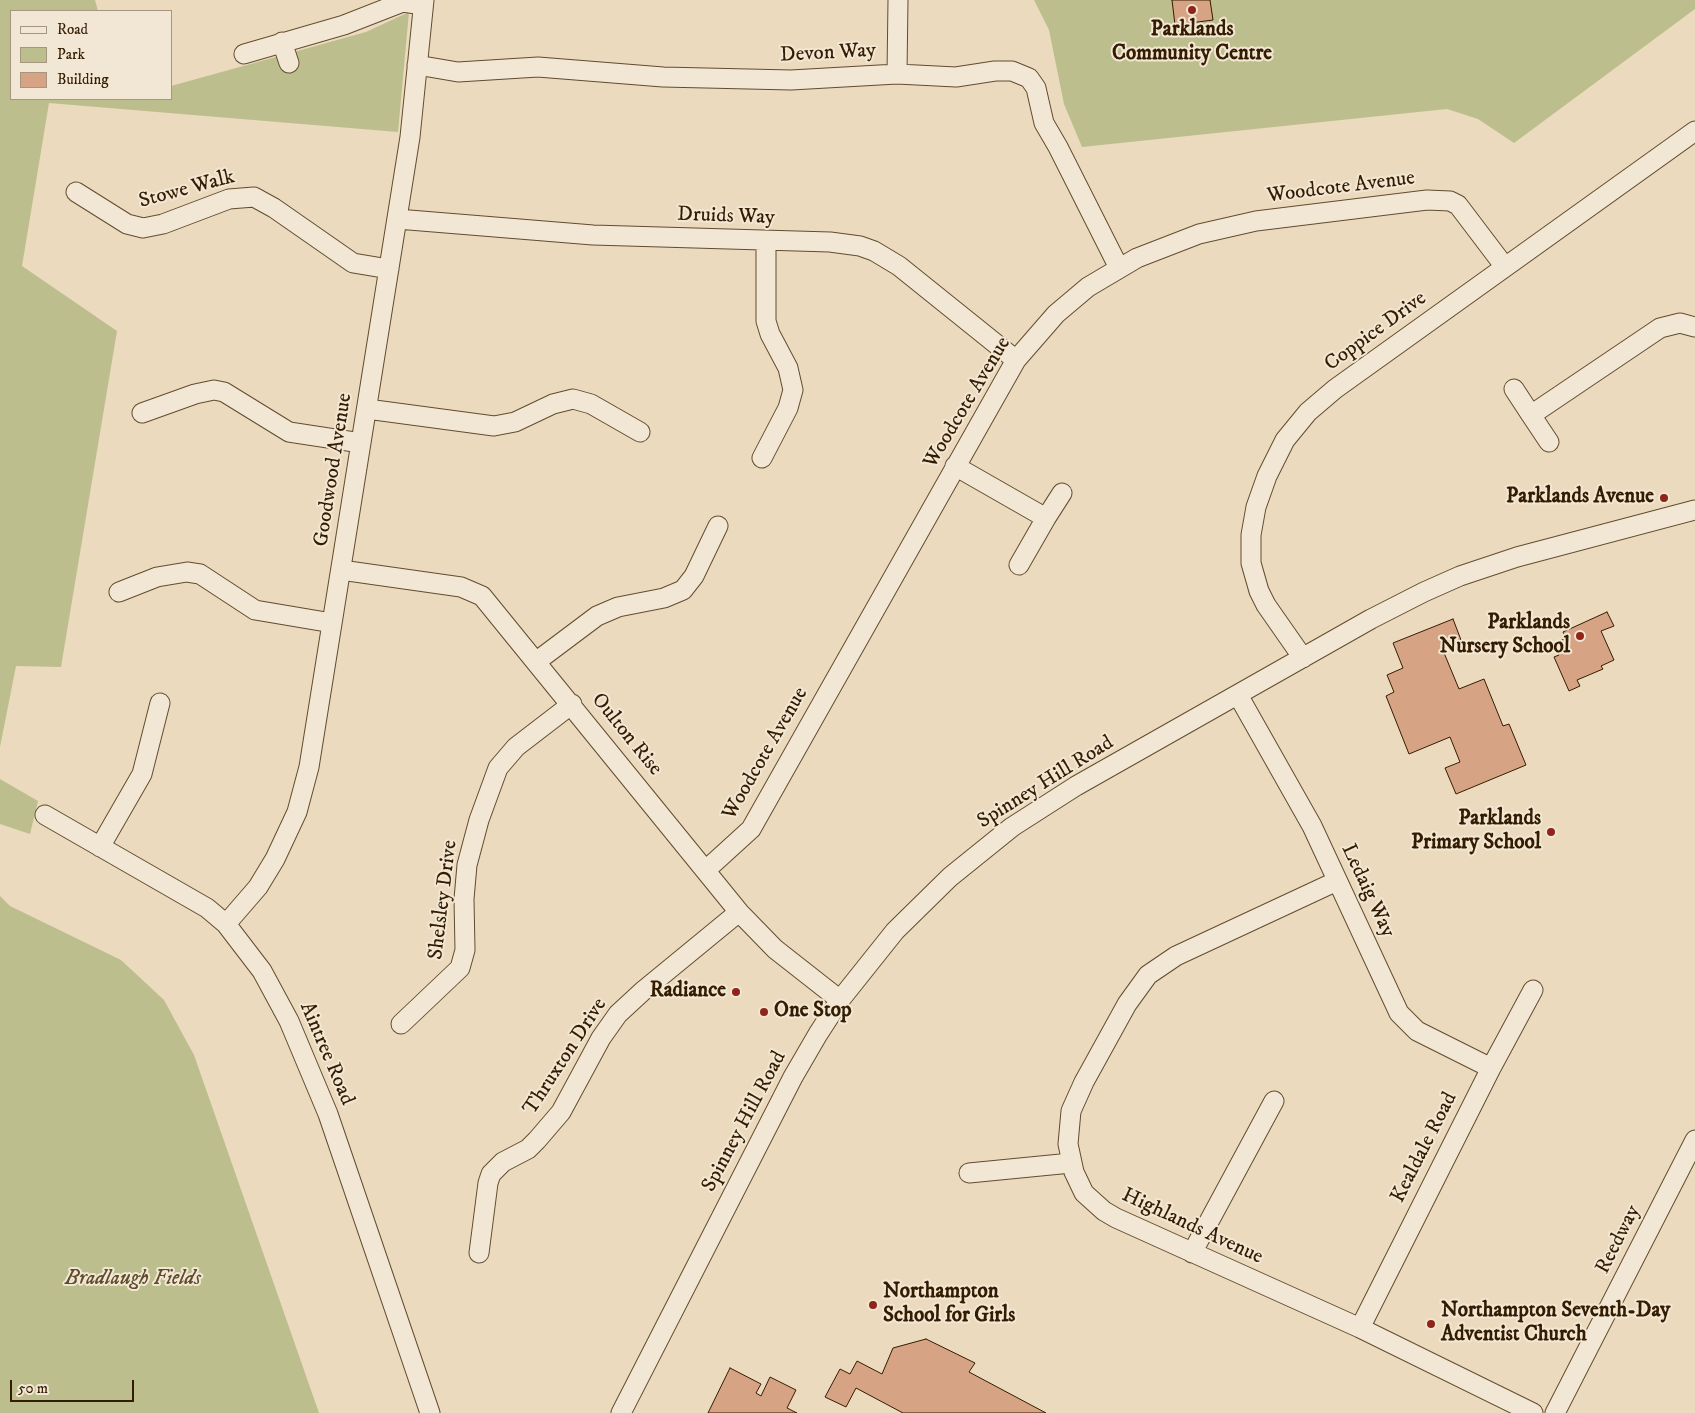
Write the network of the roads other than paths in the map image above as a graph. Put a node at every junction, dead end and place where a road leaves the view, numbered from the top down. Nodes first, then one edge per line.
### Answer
1 (898, 0) edge
2 (424, 2) edge
3 (282, 42) junction
4 (244, 54) dead end
5 (288, 63) dead end
6 (417, 65) junction
7 (897, 74) junction
8 (1695, 131) edge
9 (76, 192) dead end
10 (397, 219) junction
11 (766, 241) junction
12 (1505, 267) junction
13 (1119, 268) junction
14 (389, 269) junction
15 (1695, 327) edge
16 (1016, 360) junction
17 (1514, 389) dead end
18 (367, 409) junction
19 (142, 412) dead end
20 (1531, 415) junction
21 (640, 432) dead end
22 (1549, 442) dead end
23 (362, 444) junction
24 (762, 458) dead end
25 (955, 466) junction
26 (1062, 493) dead end
27 (1695, 510) edge
28 (1046, 518) junction
29 (718, 526) dead end
30 (1019, 564) dead end
31 (341, 570) junction
32 (119, 592) dead end
33 (332, 623) junction
34 (1303, 658) junction
35 (537, 661) junction
36 (1238, 695) junction
37 (160, 703) dead end
38 (572, 704) junction
39 (45, 815) dead end
40 (100, 847) junction
41 (706, 870) junction
42 (1337, 881) junction
43 (739, 912) junction
44 (226, 924) junction
45 (1533, 990) dead end
46 (840, 1000) junction
47 (401, 1024) dead end
48 (1491, 1068) junction
49 (1274, 1101) dead end
50 (1695, 1140) edge
51 (1071, 1163) junction
52 (969, 1173) dead end
53 (479, 1253) dead end
54 (1192, 1253) junction
55 (1360, 1328) junction
56 (430, 1413) edge
57 (621, 1413) edge
58 (1533, 1413) edge
59 (1555, 1413) edge

1 - 7 street
2 - 3 street
2 - 6 street, Goodwood Avenue
3 - 4 street
3 - 5 street
6 - 7 street, Devon Way
6 - 10 street, Goodwood Avenue
7 - 13 street, Devon Way
8 - 12 street, Coppice Drive
9 - 14 street, Stowe Walk
10 - 11 street, Druids Way
10 - 14 street, Goodwood Avenue
11 - 16 street, Druids Way
11 - 24 street
12 - 13 street, Woodcote Avenue
12 - 34 street, Coppice Drive
13 - 16 street, Woodcote Avenue
14 - 18 street, Goodwood Avenue
15 - 20 street
16 - 25 street, Woodcote Avenue
17 - 20 street
18 - 21 street
18 - 23 street, Goodwood Avenue
19 - 23 street
20 - 22 street
23 - 31 street, Goodwood Avenue
25 - 28 street
25 - 41 street, Woodcote Avenue
26 - 28 street
27 - 34 street, Spinney Hill Road
28 - 30 street
29 - 35 street
31 - 33 street, Goodwood Avenue
31 - 35 street, Oulton Rise
32 - 33 street
33 - 44 street, Goodwood Avenue
34 - 36 street, Spinney Hill Road
35 - 38 street, Oulton Rise
36 - 42 street, Ledaig Way
36 - 46 street, Spinney Hill Road
37 - 40 street
38 - 41 street, Oulton Rise
38 - 47 street, Shelsley Drive
39 - 40 street, Aintree Road
40 - 44 street, Aintree Road
41 - 43 street, Oulton Rise
42 - 48 street, Ledaig Way
42 - 51 street, Highlands Avenue
43 - 46 street, Oulton Rise
43 - 53 street, Thruxton Drive
44 - 56 street, Aintree Road
45 - 48 street, Kealdale Road
46 - 57 street, Spinney Hill Road
48 - 55 street, Kealdale Road
49 - 54 street
50 - 59 street, Reedway
51 - 52 street
51 - 54 street, Highlands Avenue
54 - 55 street, Highlands Avenue
55 - 58 street, Highlands Avenue

